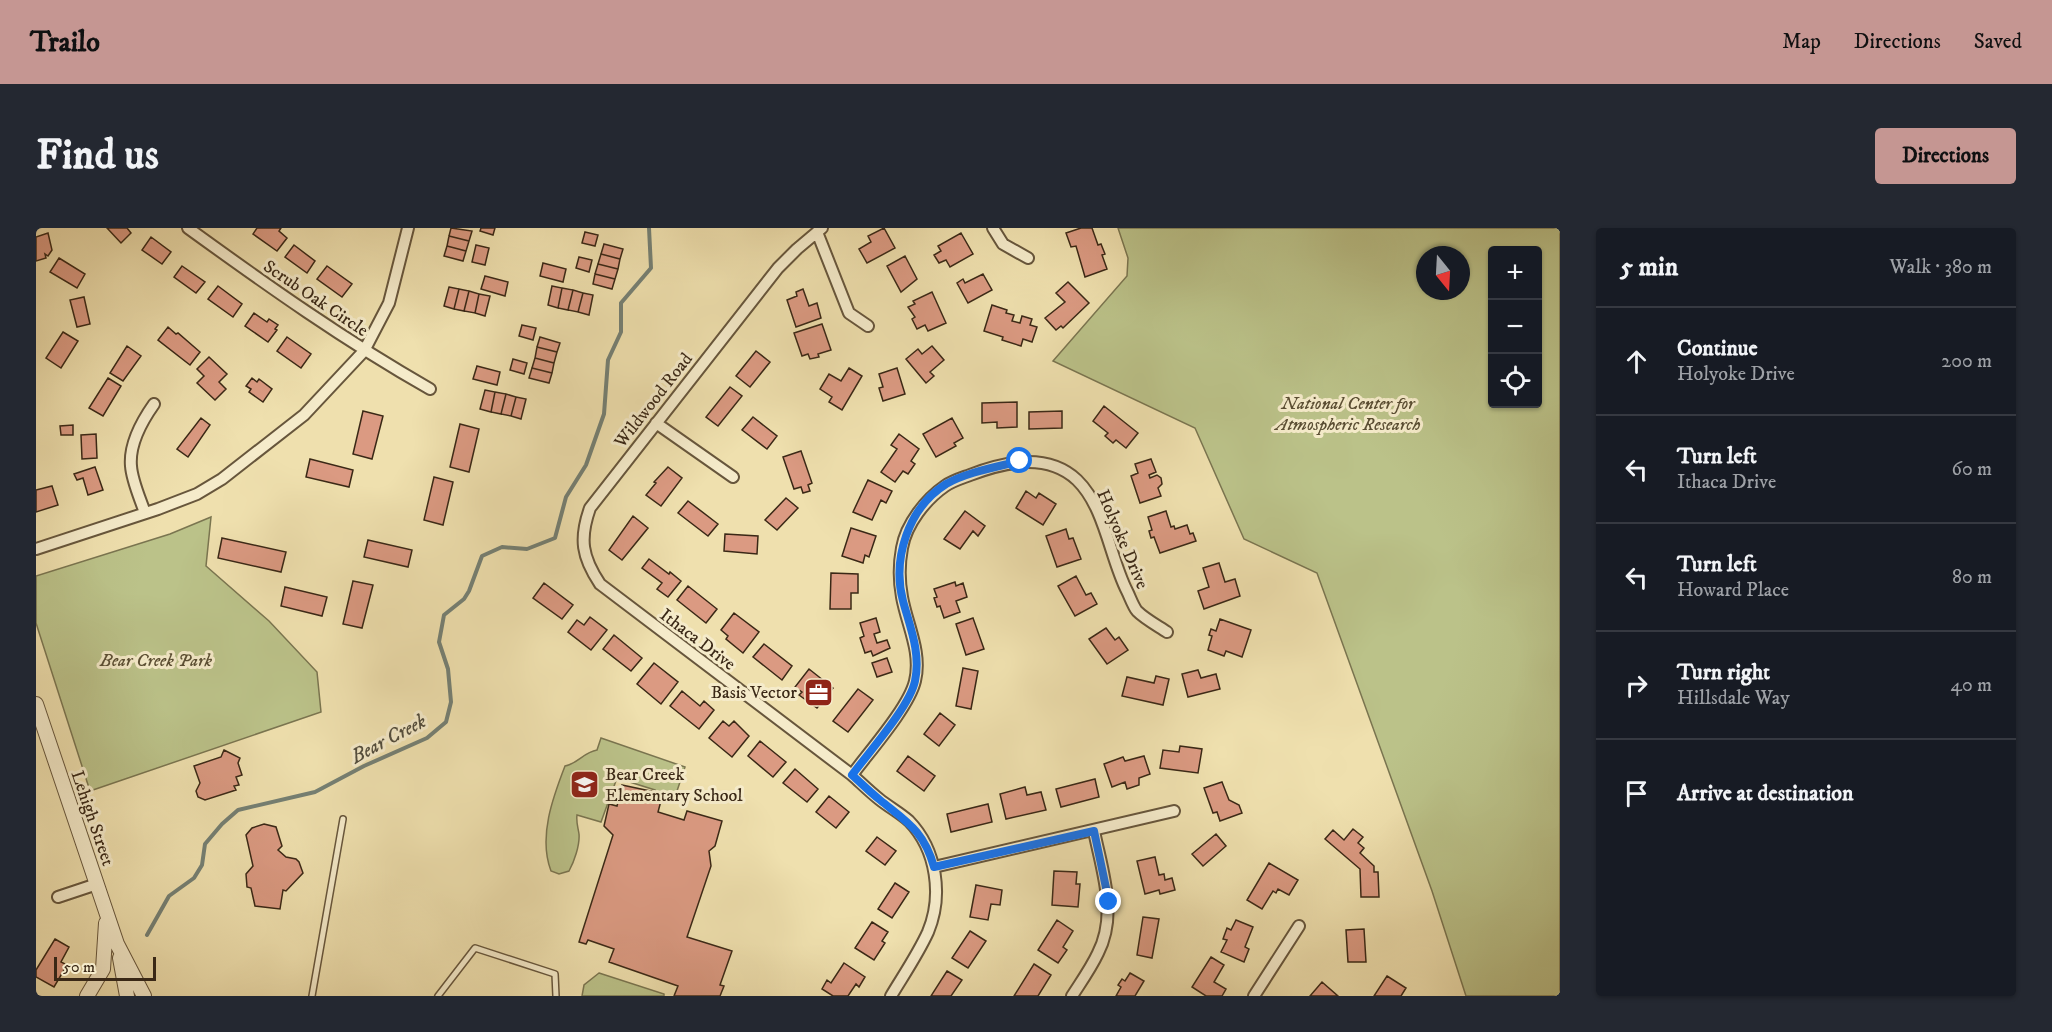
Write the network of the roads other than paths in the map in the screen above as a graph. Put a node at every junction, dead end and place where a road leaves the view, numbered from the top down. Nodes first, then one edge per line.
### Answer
1 (189, 228) edge
2 (408, 228) edge
3 (993, 228) edge
4 (820, 230) edge
5 (1028, 258) dead end
6 (868, 326) dead end
7 (364, 351) junction
8 (430, 389) dead end
9 (154, 404) dead end
10 (656, 423) junction
11 (733, 477) dead end
12 (145, 513) junction
13 (36, 549) edge
14 (628, 607) joint
15 (1167, 632) dead end
16 (37, 710) edge
17 (852, 775) junction
18 (1173, 811) dead end
19 (343, 819) dead end
20 (1094, 831) junction
21 (934, 867) junction
22 (97, 884) junction
23 (58, 897) dead end
24 (108, 918) junction
25 (1299, 926) dead end
26 (117, 944) junction
27 (87, 996) edge
28 (127, 996) edge
29 (144, 996) edge
30 (312, 996) edge
31 (438, 996) edge
32 (556, 996) edge
33 (891, 996) edge
34 (1072, 996) edge
35 (1254, 996) edge

1 - 7 street, Scrub Oak Circle
2 - 7 street
3 - 5 street
4 - 6 street
4 - 10 street, Wildwood Road
7 - 8 street, Scrub Oak Circle
7 - 12 street
9 - 12 street
10 - 11 street
10 - 14 street, Wildwood Road
12 - 13 street
14 - 17 street, Ithaca Drive
15 - 17 street, Holyoke Drive
16 - 22 street, Lehigh Street
17 - 21 street, Ithaca Drive
18 - 20 street
19 - 30 lane
20 - 21 street
20 - 34 street
21 - 33 street, Ithaca Drive
22 - 23 street
22 - 24 street, Lehigh Street
24 - 26 street, Lehigh Street
24 - 27 street
25 - 35 street
26 - 28 street, Lehigh Street
26 - 29 street, Lehigh Street
31 - 32 lane

